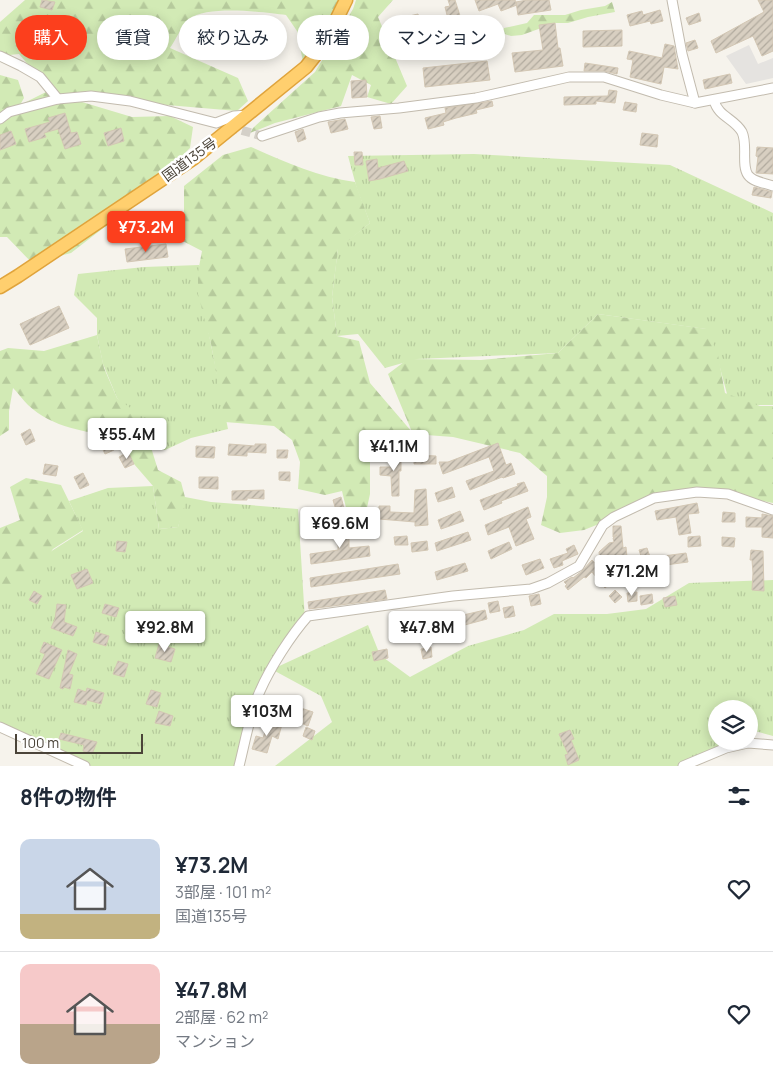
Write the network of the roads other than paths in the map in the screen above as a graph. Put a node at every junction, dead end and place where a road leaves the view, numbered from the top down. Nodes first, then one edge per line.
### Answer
1 (346, 0) edge
2 (672, 0) edge
3 (0, 56) edge
4 (773, 88) edge
5 (58, 99) junction
6 (714, 100) junction
7 (695, 103) junction
8 (247, 115) junction
9 (0, 119) edge
10 (262, 136) tunnel mouth
11 (773, 186) edge
12 (0, 287) edge
13 (773, 510) edge
14 (0, 727) edge
15 (773, 745) edge
16 (85, 766) edge
17 (239, 766) edge
18 (683, 766) edge

1 - 8 highway, 国道135号
2 - 7 street
3 - 5 street
4 - 6 street
5 - 8 street
5 - 9 street
6 - 7 street
6 - 11 street
7 - 10 street
8 - 12 highway, 国道135号
13 - 17 street
14 - 16 street
15 - 18 street

